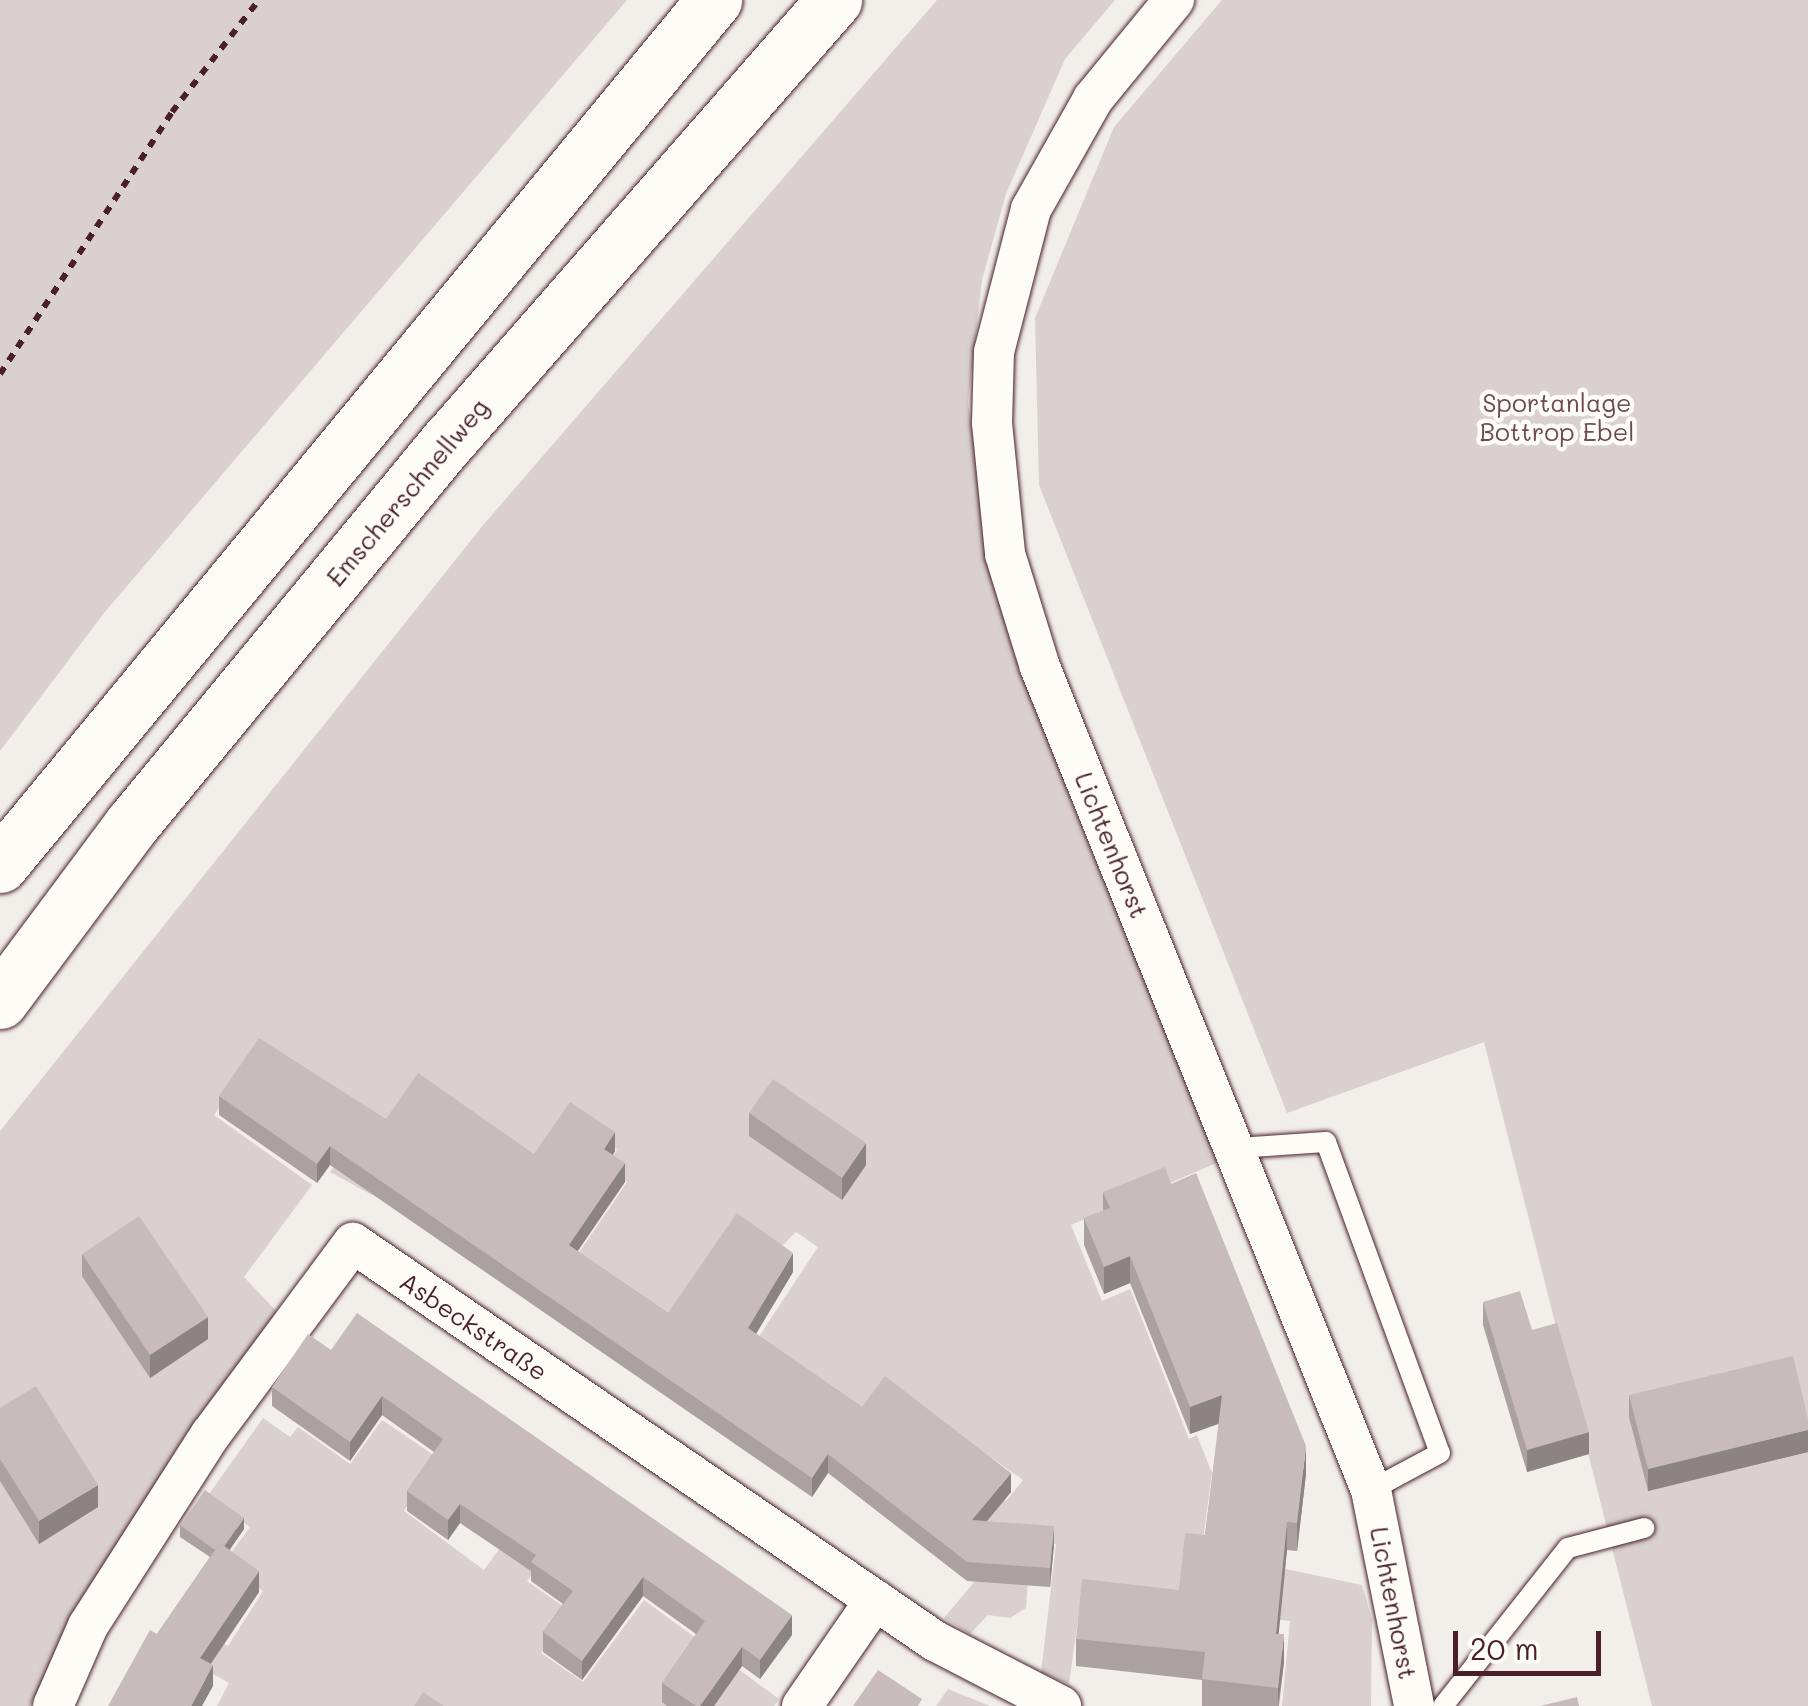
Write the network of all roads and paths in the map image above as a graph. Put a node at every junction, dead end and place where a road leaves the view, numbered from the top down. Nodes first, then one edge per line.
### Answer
1 (259, 0) edge
2 (714, 0) edge
3 (834, 0) edge
4 (1174, 0) edge
5 (0, 374) edge
6 (0, 864) edge
7 (0, 1000) edge
8 (1237, 1148) junction
9 (1371, 1490) junction
10 (1644, 1528) dead end
11 (876, 1600) junction
12 (53, 1706) edge
13 (802, 1706) edge
14 (1061, 1706) edge
15 (1414, 1706) edge
16 (1443, 1706) edge

1 - 5 path
2 - 6 highway
3 - 7 highway, Emscherschnellweg
4 - 8 street, Lichtenhorst
8 - 9 street, Lichtenhorst
8 - 9 lane
9 - 15 street, Lichtenhorst
10 - 16 lane
11 - 12 street, Asbeckstraße
11 - 13 street
11 - 14 street, Asbeckstraße

